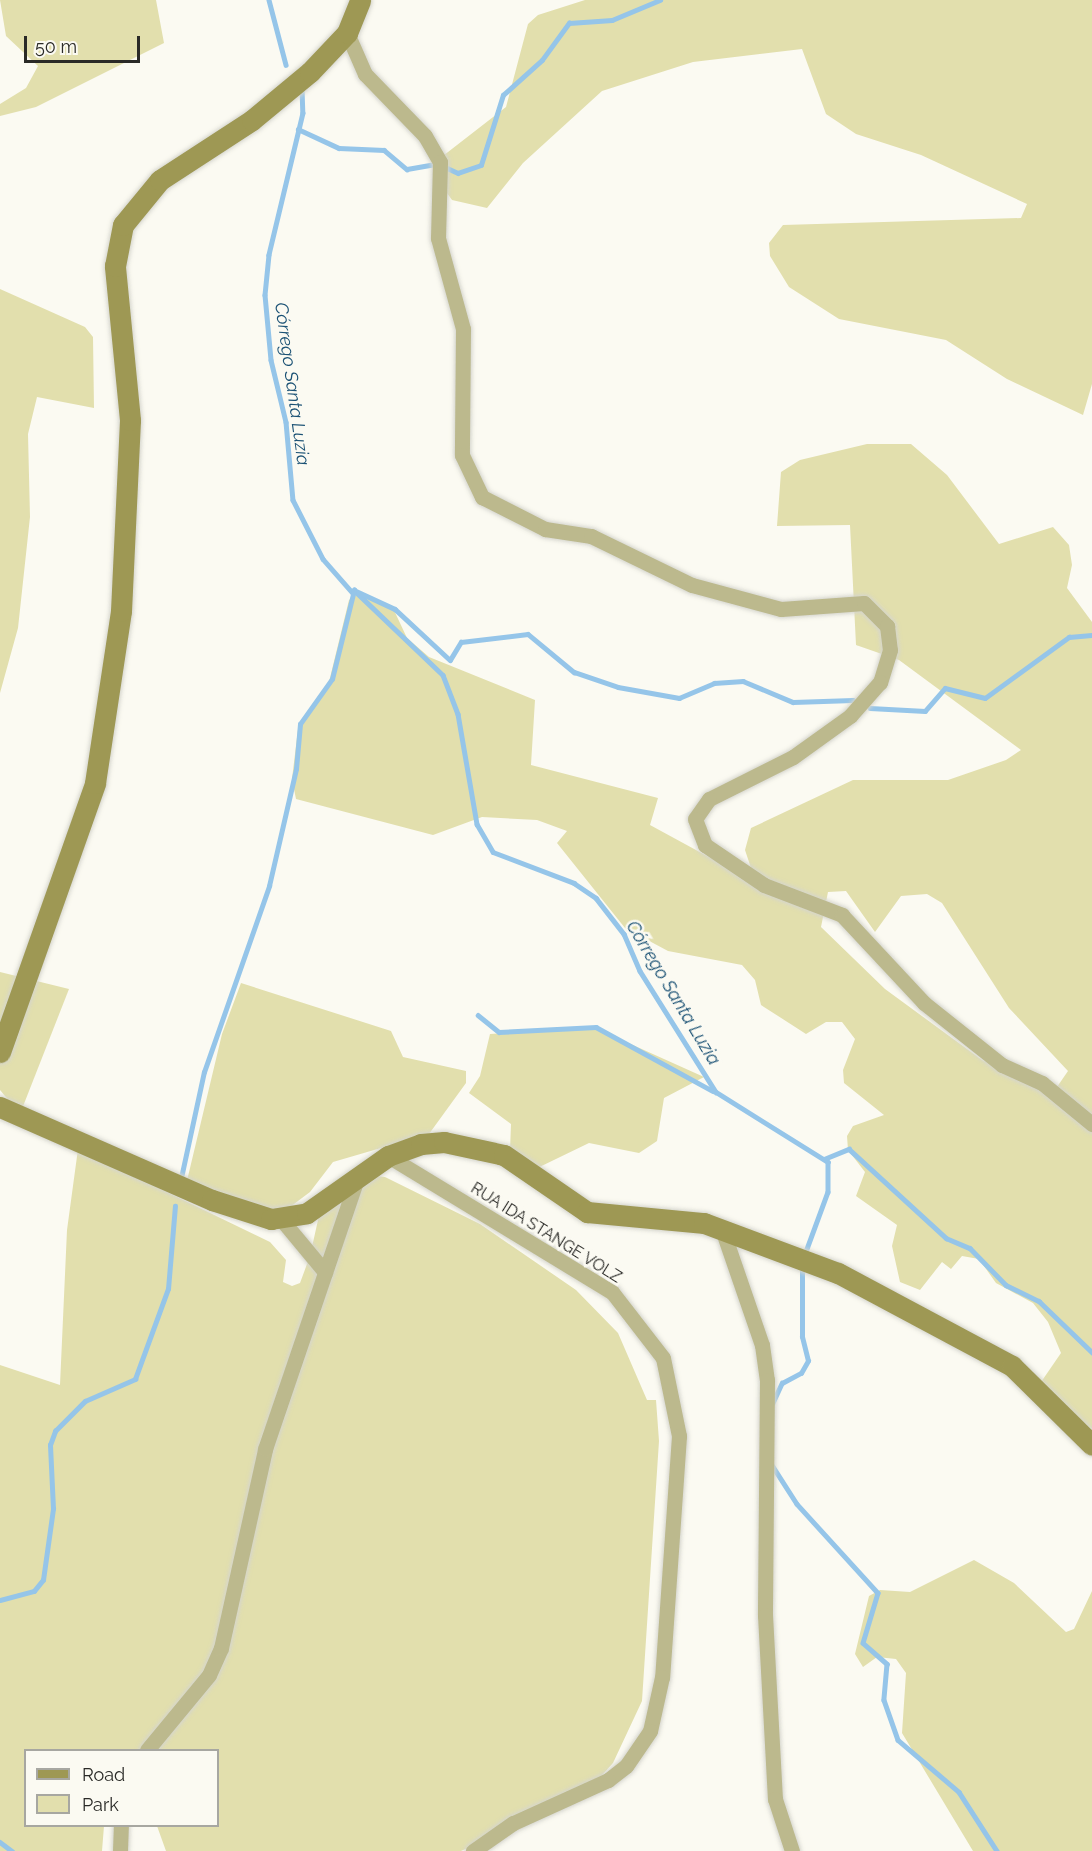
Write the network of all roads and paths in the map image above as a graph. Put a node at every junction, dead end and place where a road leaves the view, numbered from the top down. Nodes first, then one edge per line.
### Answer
1 (360, 0) edge
2 (347, 33) junction
3 (0, 1052) edge
4 (0, 1107) edge
5 (1092, 1124) edge
6 (388, 1156) junction
7 (357, 1178) junction
8 (281, 1219) junction
9 (722, 1229) junction
10 (325, 1272) junction
11 (1092, 1445) edge
12 (148, 1749) edge
13 (121, 1827) edge
14 (120, 1851) edge
15 (473, 1851) edge
16 (792, 1851) edge

1 - 2 street
2 - 3 street
2 - 5 street
4 - 8 street
6 - 7 street
6 - 9 street
6 - 15 street, RUA IDA STANGE VOLZ
7 - 8 street
7 - 10 street
8 - 10 street
9 - 11 street
9 - 16 street
10 - 12 street
13 - 14 street

